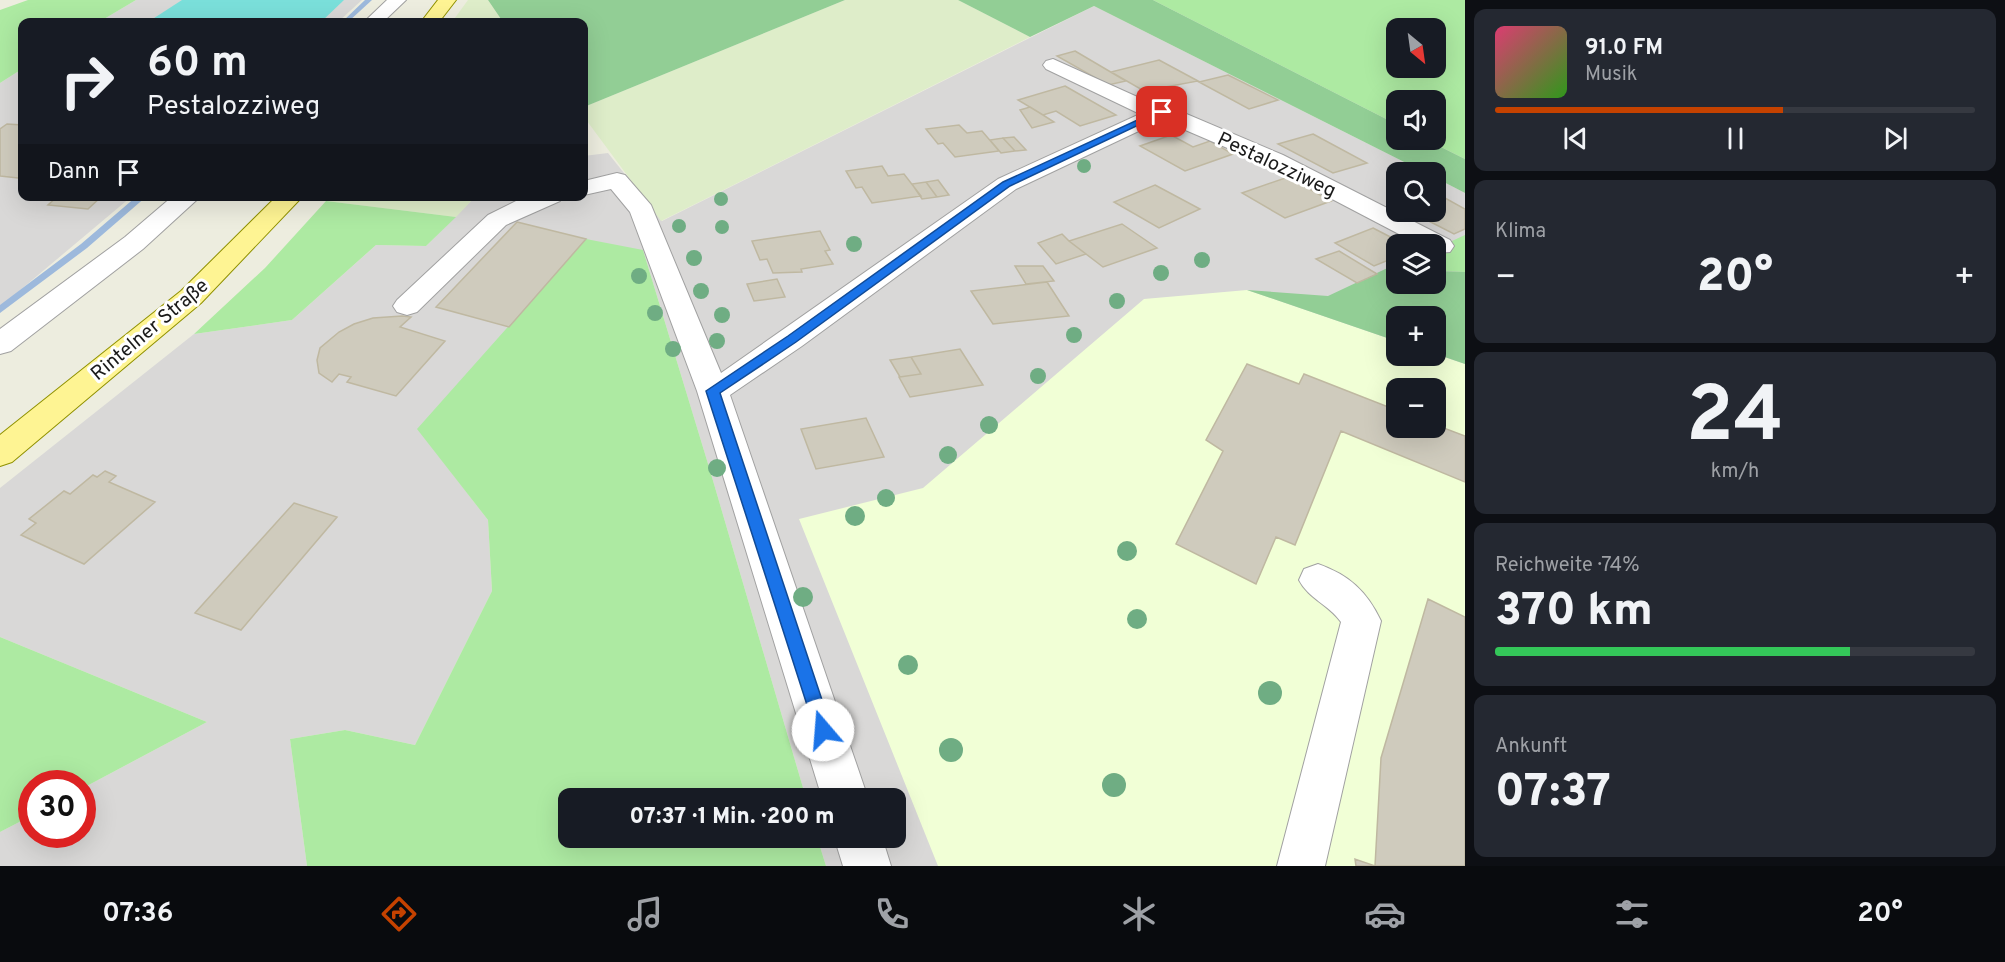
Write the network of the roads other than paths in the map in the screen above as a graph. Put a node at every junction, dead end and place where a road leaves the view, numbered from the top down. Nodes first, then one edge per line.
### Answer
1 (397, 0) edge
2 (447, 0) edge
3 (377, 18) edge
4 (433, 18) edge
5 (1053, 65) dead end
6 (1162, 112) junction
7 (588, 187) edge
8 (183, 201) edge
9 (286, 201) edge
10 (537, 201) edge
11 (1418, 234) edge
12 (407, 306) dead end
13 (0, 344) edge
14 (713, 391) junction
15 (0, 453) edge
16 (1318, 580) dead end
17 (842, 788) edge
18 (861, 848) edge
19 (867, 866) edge
20 (1301, 866) edge

1 - 3 street
2 - 4 main road
5 - 6 street, Pestalozziweg
6 - 11 street, Pestalozziweg
6 - 14 street
7 - 14 street
8 - 13 street
9 - 15 main road, Rintelner Straße
10 - 12 street
14 - 17 street
16 - 20 street
18 - 19 street

